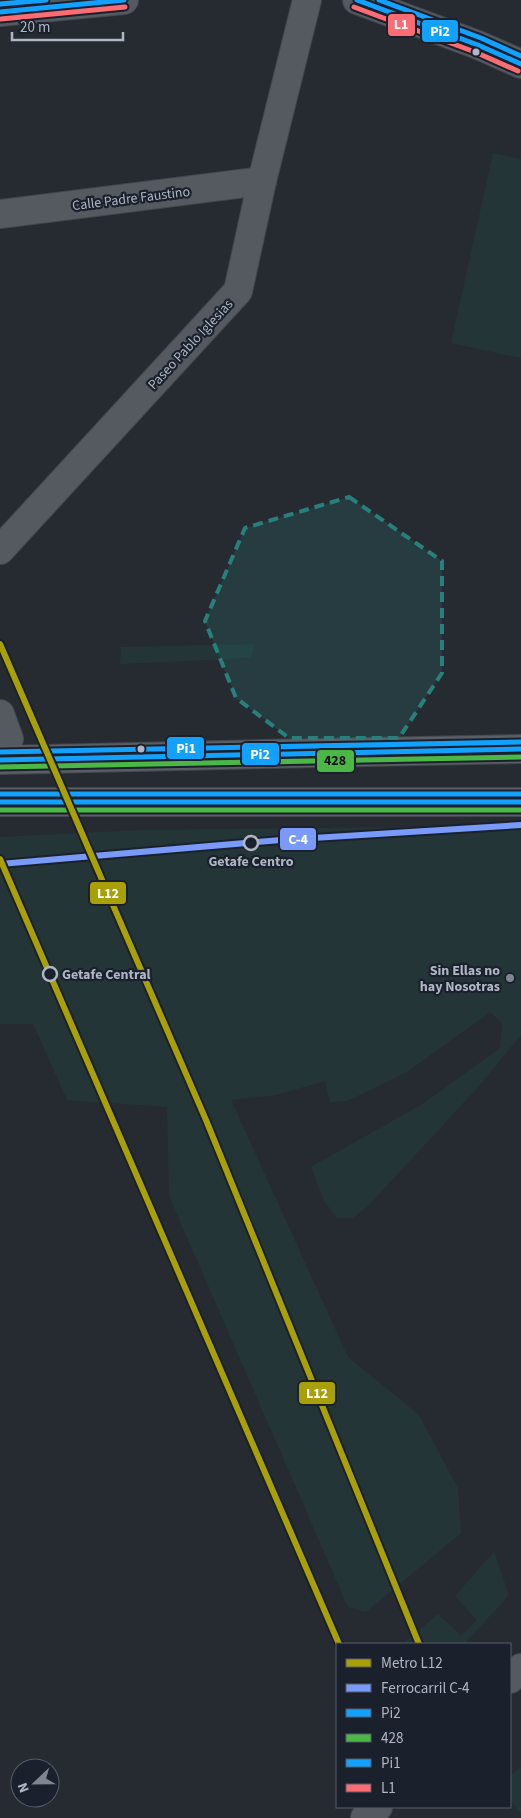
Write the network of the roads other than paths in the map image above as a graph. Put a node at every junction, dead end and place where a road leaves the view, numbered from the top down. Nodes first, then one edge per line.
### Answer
1 (124, 0) edge
2 (307, 0) edge
3 (357, 0) edge
4 (0, 12) edge
5 (521, 64) edge
6 (262, 182) junction
7 (0, 214) edge
8 (0, 550) edge
9 (0, 714) edge
10 (521, 749) edge
11 (4, 750) edge
12 (0, 802) edge
13 (521, 802) edge
14 (521, 1668) edge
15 (511, 1678) edge
16 (377, 1808) edge
17 (365, 1818) edge

1 - 4 street
2 - 6 street, Paseo Pablo Iglesias
3 - 5 street
6 - 7 street, Calle Padre Faustino
6 - 8 street, Paseo Pablo Iglesias
9 - 11 street
10 - 11 street
12 - 13 street
14 - 15 street
16 - 17 street

